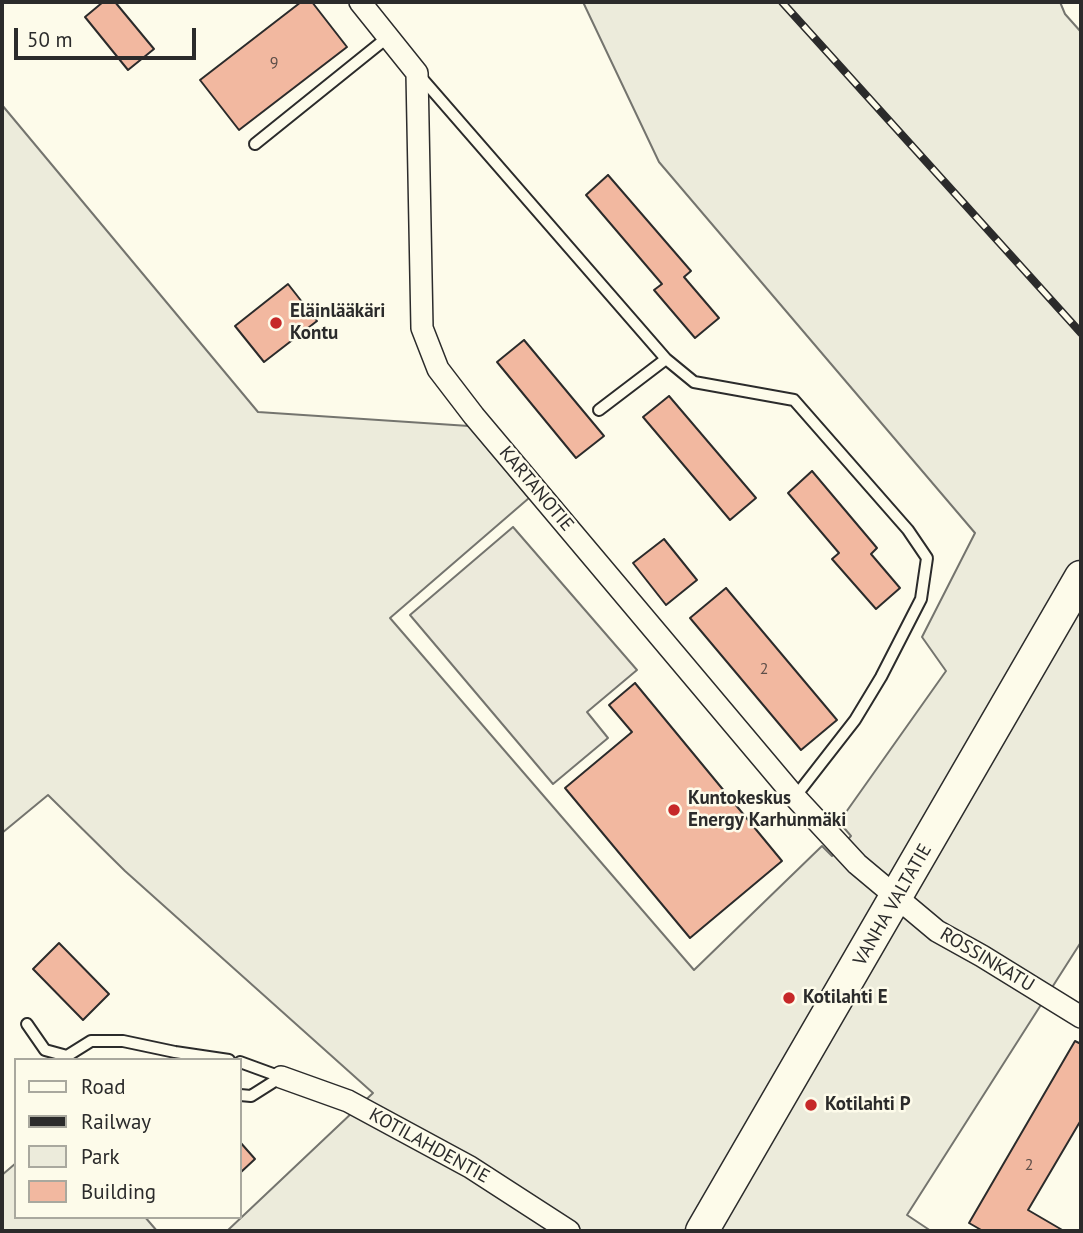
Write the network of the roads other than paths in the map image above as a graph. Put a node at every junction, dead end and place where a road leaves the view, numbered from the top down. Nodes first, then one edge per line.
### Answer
1 (360, 2) edge
2 (388, 37) junction
3 (417, 73) junction
4 (255, 144) dead end
5 (666, 359) junction
6 (599, 410) dead end
7 (1081, 577) edge
8 (795, 797) junction
9 (897, 898) junction
10 (1081, 1017) edge
11 (27, 1024) dead end
12 (202, 1058) edge
13 (242, 1063) edge
14 (281, 1077) junction
15 (242, 1095) edge
16 (569, 1231) edge
17 (702, 1231) edge

1 - 2 street
2 - 3 street
2 - 4 lane
3 - 5 lane
3 - 8 street, KARTANOTIE
5 - 6 lane
5 - 8 lane
7 - 9 main road, VANHA VALTATIE
8 - 9 street, KARTANOTIE
9 - 10 street, ROSSINKATU
9 - 17 main road, VANHA VALTATIE
11 - 12 lane
13 - 14 lane
14 - 15 lane
14 - 16 street, KOTILAHDENTIE

